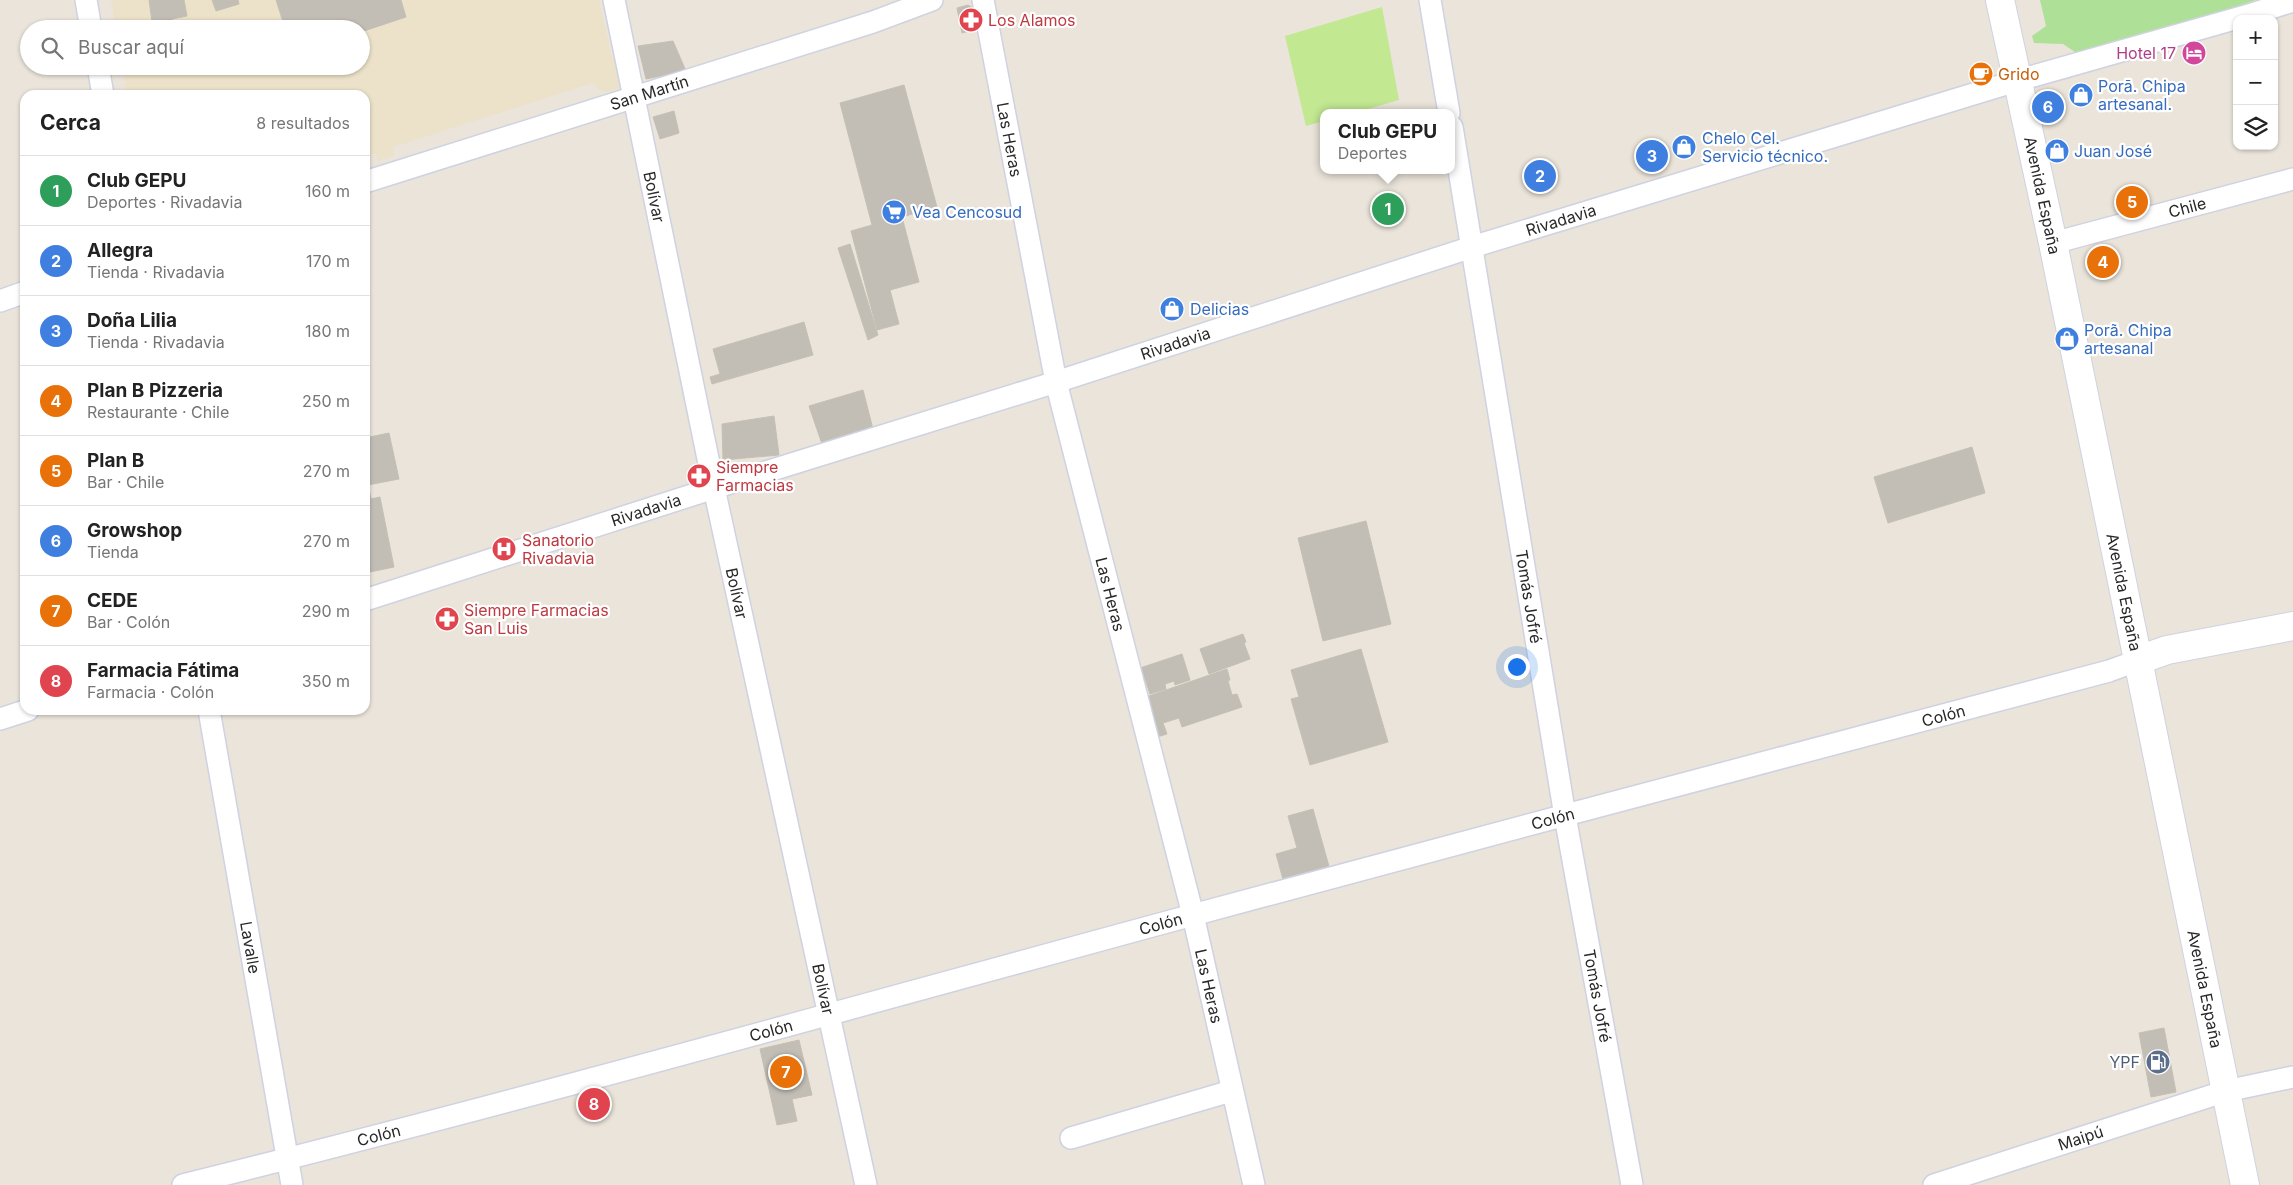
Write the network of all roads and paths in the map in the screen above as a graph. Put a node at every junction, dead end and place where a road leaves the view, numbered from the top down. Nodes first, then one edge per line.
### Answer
1 (86, 0) edge
2 (614, 0) edge
3 (932, 0) edge
4 (983, 0) edge
5 (1430, 0) edge
6 (2000, 0) edge
7 (2293, 0) edge
8 (89, 20) edge
9 (100, 75) edge
10 (2016, 81) junction
11 (102, 90) edge
12 (635, 96) junction
13 (1448, 109) edge
14 (1455, 145) edge
15 (2293, 179) edge
16 (370, 180) edge
17 (2053, 243) junction
18 (1472, 248) junction
19 (20, 294) edge
20 (0, 300) edge
21 (1056, 382) junction
22 (714, 488) junction
23 (370, 598) edge
24 (2293, 626) edge
25 (2139, 660) junction
26 (20, 713) edge
27 (210, 715) edge
28 (0, 720) edge
29 (1566, 816) junction
30 (1193, 915) junction
31 (830, 1015) junction
32 (2293, 1077) edge
33 (1231, 1091) junction
34 (2226, 1091) junction
35 (1071, 1138) dead end
36 (287, 1159) junction
37 (183, 1185) edge
38 (292, 1185) edge
39 (866, 1185) edge
40 (1254, 1185) edge
41 (1632, 1185) edge
42 (1934, 1185) edge
43 (2245, 1185) edge

1 - 8 street
2 - 12 street, Bolívar
3 - 12 street, San Martín
4 - 21 street, Las Heras
5 - 13 street
6 - 10 main road, Avenida España
7 - 10 street, Rivadavia
9 - 11 street
10 - 17 main road, Avenida España
10 - 18 street, Rivadavia
12 - 16 street, San Martín
12 - 22 street, Bolívar
14 - 18 street, Tomás Jofré
15 - 17 street, Chile
17 - 25 main road, Avenida España
18 - 21 street, Rivadavia
18 - 29 street, Tomás Jofré
19 - 20 street
21 - 22 street, Rivadavia
21 - 30 street, Las Heras
22 - 23 street, Rivadavia
22 - 31 street, Bolívar
24 - 25 main road
25 - 29 street, Colón
25 - 34 main road, Avenida España
26 - 28 street
27 - 36 street, Lavalle
29 - 30 street, Colón
29 - 41 street, Tomás Jofré
30 - 31 street, Colón
30 - 33 street, Las Heras
31 - 36 street, Colón
31 - 39 street, Bolívar
32 - 34 street, Maipú
33 - 35 street
33 - 40 street, Las Heras
34 - 42 street, Maipú
34 - 43 main road, Avenida España
36 - 37 street, Colón
36 - 38 street, Lavalle

